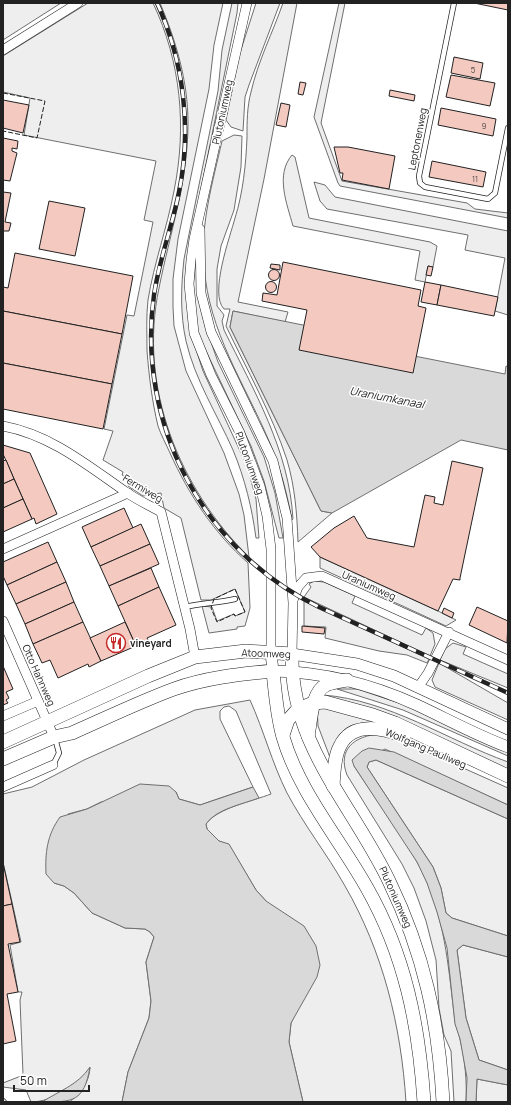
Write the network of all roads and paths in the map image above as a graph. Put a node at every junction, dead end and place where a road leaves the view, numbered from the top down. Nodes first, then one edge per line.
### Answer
1 (78, 3) edge
2 (247, 3) edge
3 (454, 3) edge
4 (3, 50) edge
5 (508, 128) edge
6 (200, 222) junction
7 (3, 426) edge
8 (128, 494) junction
9 (3, 549) edge
10 (235, 599) dead end
11 (293, 603) junction
12 (185, 607) junction
13 (3, 621) edge
14 (448, 632) junction
15 (272, 653) junction
16 (292, 654) junction
17 (195, 657) junction
18 (508, 660) edge
19 (273, 671) junction
20 (292, 672) junction
21 (347, 680) junction
22 (419, 686) junction
23 (38, 701) junction
24 (313, 703) junction
25 (298, 709) junction
26 (3, 716) edge
27 (48, 722) junction
28 (508, 729) edge
29 (54, 737) junction
30 (283, 737) junction
31 (308, 737) junction
32 (3, 742) edge
33 (508, 747) edge
34 (3, 759) edge
35 (53, 765) joint
36 (508, 776) edge
37 (508, 783) edge
38 (333, 786) junction
39 (3, 787) edge
40 (424, 1102) edge
41 (443, 1102) edge

1 - 4 street
2 - 6 street, Plutoniumweg
3 - 5 lane, Leptonenweg
6 - 11 street, Plutoniumweg
6 - 15 street, Plutoniumweg
7 - 8 street, Fermiweg
8 - 9 street
8 - 12 street, Fermiweg
10 - 12 lane
11 - 14 street, Uraniumweg
11 - 16 street, Plutoniumweg
12 - 17 street, Fermiweg
13 - 23 street, Otto Hahnweg
14 - 18 street, Uraniumweg
14 - 22 street
15 - 16 main road, Atoomweg
15 - 17 main road, Atoomweg
15 - 19 street, Plutoniumweg
16 - 20 main road, Plutoniumweg
16 - 22 street, Atoomweg
17 - 27 main road, Atoomweg
19 - 20 street, Atoomweg
19 - 29 main road, Atoomweg
19 - 30 main road, Plutoniumweg
20 - 21 street, Atoomweg
20 - 25 main road, Plutoniumweg
21 - 24 main road
21 - 33 street, Atoomweg
22 - 28 street, Atoomweg
23 - 26 street
23 - 27 street, Otto Hahnweg
24 - 25 main road, Wolfgang Pauliweg
24 - 31 main road
24 - 36 main road, Wolfgang Pauliweg
25 - 30 main road
25 - 31 main road, Plutoniumweg
27 - 29 street, Otto Hahnweg
27 - 32 main road, Atoomweg
29 - 34 main road, Atoomweg
29 - 35 lane
30 - 40 main road, Plutoniumweg
31 - 38 main road, Plutoniumweg
35 - 39 street
37 - 38 main road, Wolfgang Pauliweg
38 - 41 main road, Plutoniumweg

